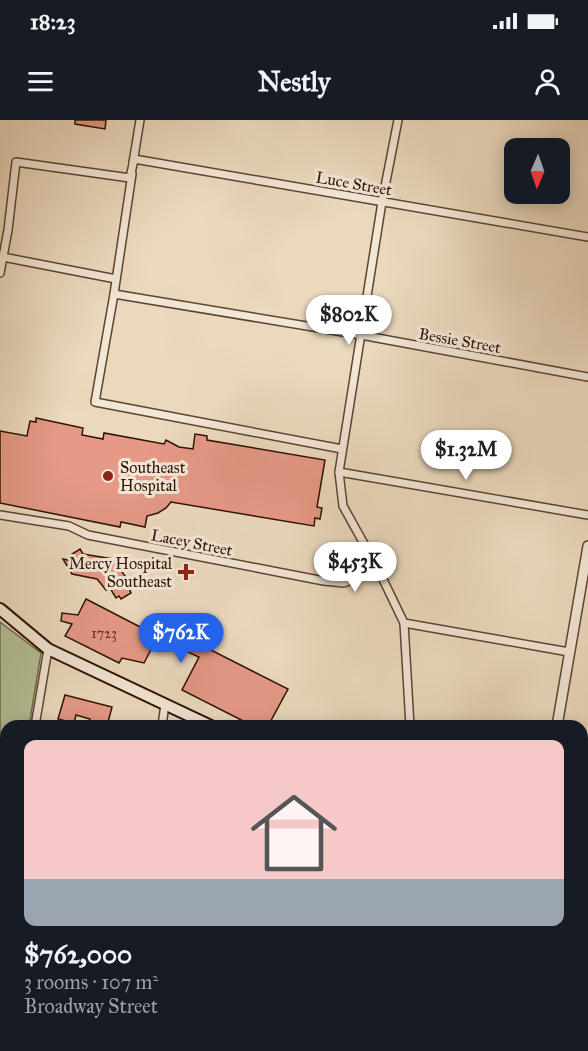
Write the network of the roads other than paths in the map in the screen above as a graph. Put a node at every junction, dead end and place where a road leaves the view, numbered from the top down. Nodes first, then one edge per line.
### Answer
1 (140, 120) edge
2 (398, 120) edge
3 (134, 159) junction
4 (382, 202) junction
5 (588, 237) edge
6 (3, 257) junction
7 (0, 273) edge
8 (116, 279) junction
9 (114, 294) junction
10 (361, 335) junction
11 (588, 377) edge
12 (342, 449) junction
13 (339, 472) junction
14 (0, 515) edge
15 (588, 515) edge
16 (588, 546) edge
17 (378, 569) junction
18 (0, 609) edge
19 (404, 623) junction
20 (48, 649) junction
21 (569, 652) junction
22 (165, 704) junction
23 (36, 720) edge
24 (163, 720) edge
25 (198, 720) edge
26 (410, 720) edge
27 (558, 720) edge

1 - 3 street
2 - 4 street
3 - 4 street, Luce Street
3 - 6 street
3 - 8 street
4 - 5 street, Luce Street
4 - 10 street
6 - 7 street
6 - 8 street
8 - 9 street
9 - 10 street, Bessie Street
9 - 12 street
10 - 11 street, Bessie Street
10 - 12 street
12 - 13 street
13 - 15 street
13 - 17 street
14 - 17 street, Lacey Street
16 - 21 street
17 - 19 street
18 - 20 main road
19 - 21 street
19 - 26 street
20 - 22 main road
20 - 23 street
21 - 27 street
22 - 24 street
22 - 25 main road

